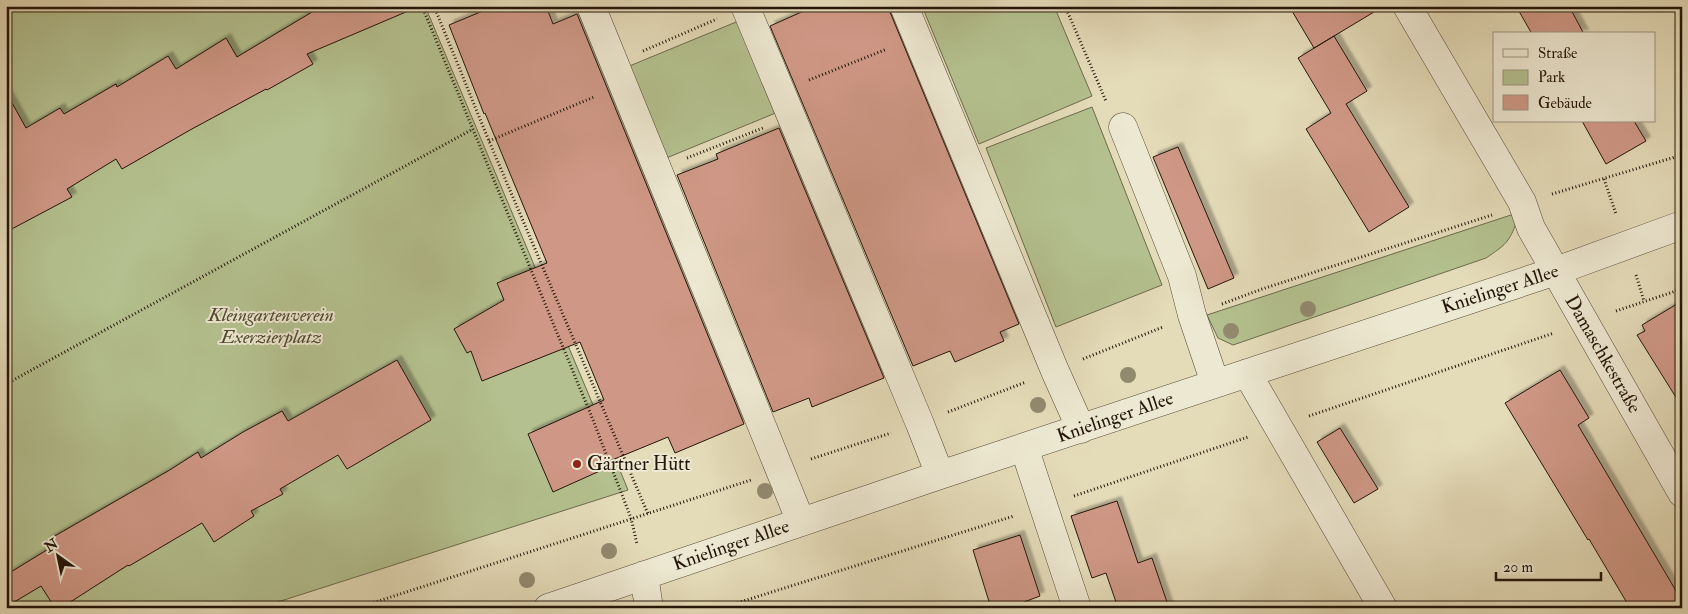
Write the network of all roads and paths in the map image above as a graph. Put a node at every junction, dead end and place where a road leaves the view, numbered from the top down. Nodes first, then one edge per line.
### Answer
1 (422, 6) edge
2 (434, 6) edge
3 (591, 6) edge
4 (904, 6) edge
5 (1065, 6) edge
6 (1407, 6) edge
7 (745, 7) edge
8 (917, 38) junction
9 (618, 74) junction
10 (781, 91) junction
11 (792, 117) junction
12 (1123, 127) joint
13 (473, 128) junction
14 (489, 141) junction
15 (1682, 155) edge
16 (657, 170) junction
17 (1522, 202) junction
18 (1682, 225) edge
19 (1556, 271) junction
20 (1682, 289) edge
21 (1192, 315) junction
22 (1585, 322) junction
23 (1247, 373) junction
24 (1215, 383) junction
25 (6, 384) edge
26 (1279, 426) junction
27 (1081, 429) junction
28 (1024, 448) junction
29 (940, 475) junction
30 (1682, 493) edge
31 (1044, 506) junction
32 (648, 514) dead end
33 (801, 522) junction
34 (644, 575) junction
35 (548, 608) edge
36 (649, 608) edge
37 (721, 608) edge
38 (1077, 608) edge
39 (1383, 608) edge

1 - 13 path
2 - 14 path
3 - 9 street
4 - 8 street
5 - 12 path
6 - 17 street, Damaschkestraße
7 - 9 path
7 - 10 street
8 - 10 path
8 - 27 street
9 - 14 path
9 - 16 street
10 - 11 street
11 - 16 path
11 - 29 street
12 - 21 street
13 - 25 path
13 - 34 path
14 - 32 path
15 - 17 path
16 - 33 street
17 - 19 street, Damaschkestraße
17 - 21 path
18 - 19 street, Knielinger Allee
19 - 22 street, Damaschkestraße
19 - 23 street, Knielinger Allee
20 - 22 path
21 - 24 street
22 - 26 path
22 - 30 street, Damaschkestraße
23 - 24 street, Knielinger Allee
23 - 26 street
24 - 27 street, Knielinger Allee
26 - 31 path
26 - 39 street
27 - 28 street, Knielinger Allee
28 - 29 street, Knielinger Allee
28 - 31 street
29 - 33 street, Knielinger Allee
31 - 37 path
31 - 38 street
33 - 34 street, Knielinger Allee
34 - 35 street, Knielinger Allee
34 - 36 street

